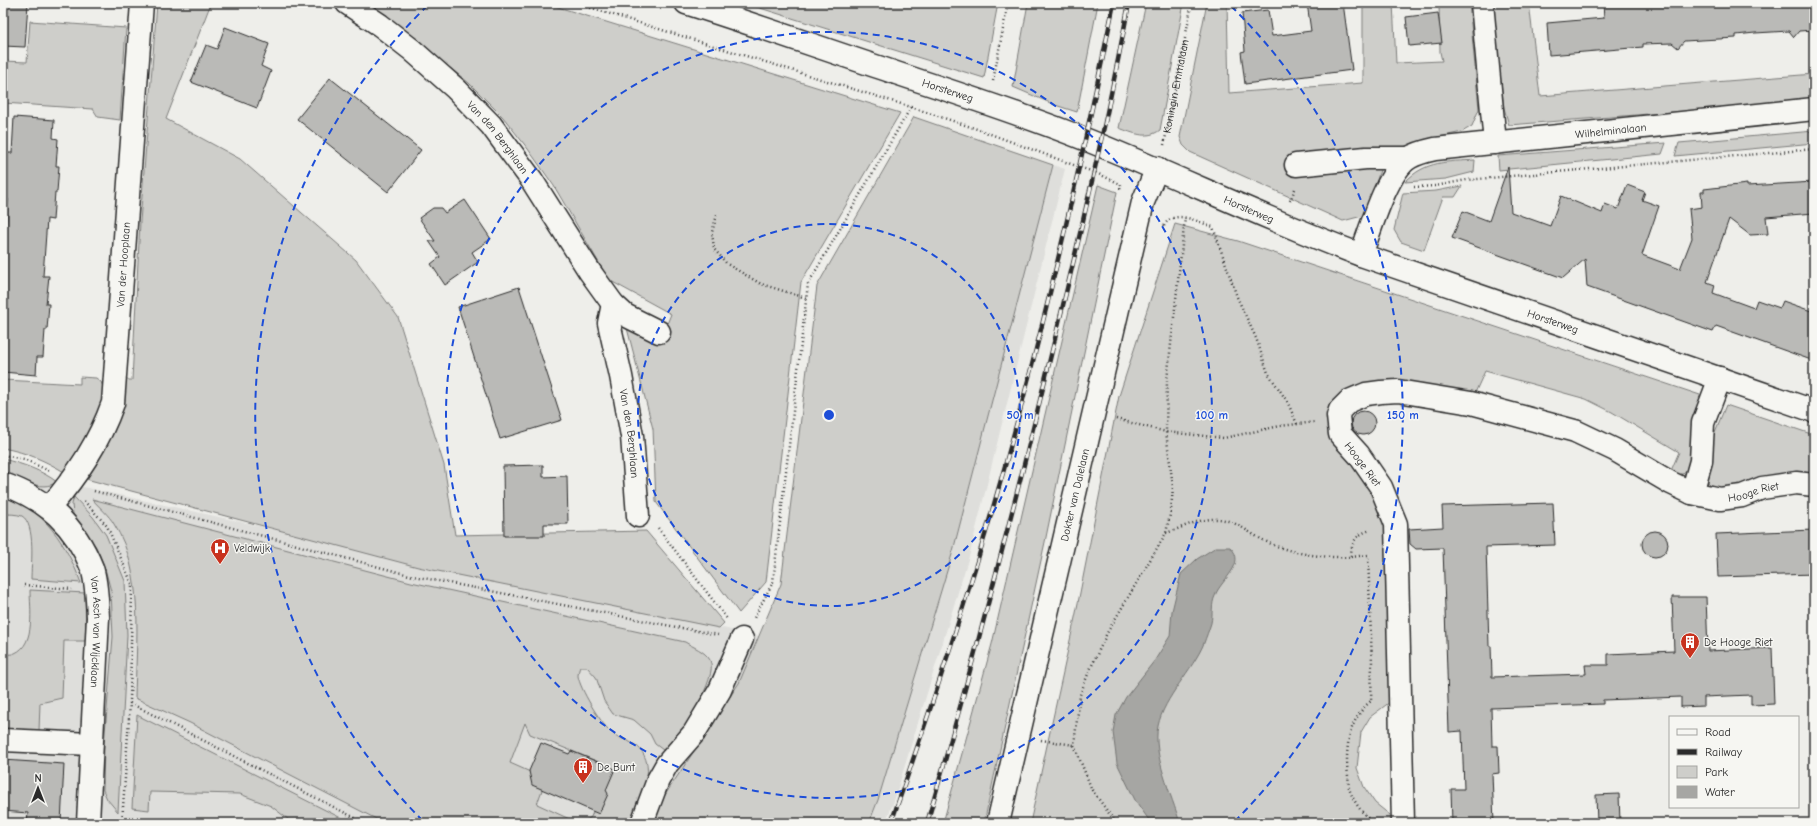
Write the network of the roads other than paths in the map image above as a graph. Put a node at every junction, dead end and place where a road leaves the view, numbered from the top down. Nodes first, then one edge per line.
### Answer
1 (142, 3) edge
2 (346, 3) edge
3 (686, 3) edge
4 (1482, 3) edge
5 (1814, 109) edge
6 (1495, 144) junction
7 (1408, 158) junction
8 (1300, 165) road end
9 (1157, 168) junction
10 (1361, 255) junction
11 (613, 304) junction
12 (659, 332) dead end
13 (1720, 378) junction
14 (1814, 411) edge
15 (3, 484) edge
16 (1814, 485) edge
17 (1692, 493) junction
18 (50, 507) junction
19 (638, 516) road end
20 (742, 640) road end
21 (3, 740) edge
22 (91, 744) junction
23 (88, 823) edge
24 (642, 823) edge
25 (998, 823) edge
26 (1403, 823) edge

1 - 18 street, Van der Hooplaan
2 - 11 street, Van den Berghlaan
3 - 9 street, Horsterweg
4 - 6 street
5 - 6 street, Wilhelminalaan
6 - 7 street, Wilhelminalaan
7 - 8 street, Wilhelminalaan
7 - 10 street, Wilhelminalaan
9 - 10 street, Horsterweg
9 - 25 street, Dokter van Dalelaan
10 - 13 street, Horsterweg
11 - 12 street, Van den Berghlaan
11 - 19 street, Van den Berghlaan
13 - 14 street, Horsterweg
13 - 17 street
15 - 18 street, Van Asch van Wijcklaan
16 - 17 street, Hooge Riet
17 - 26 street, Hooge Riet
18 - 22 street, Van Asch van Wijcklaan
20 - 24 street
21 - 22 street
22 - 23 street, Van Asch van Wijcklaan

